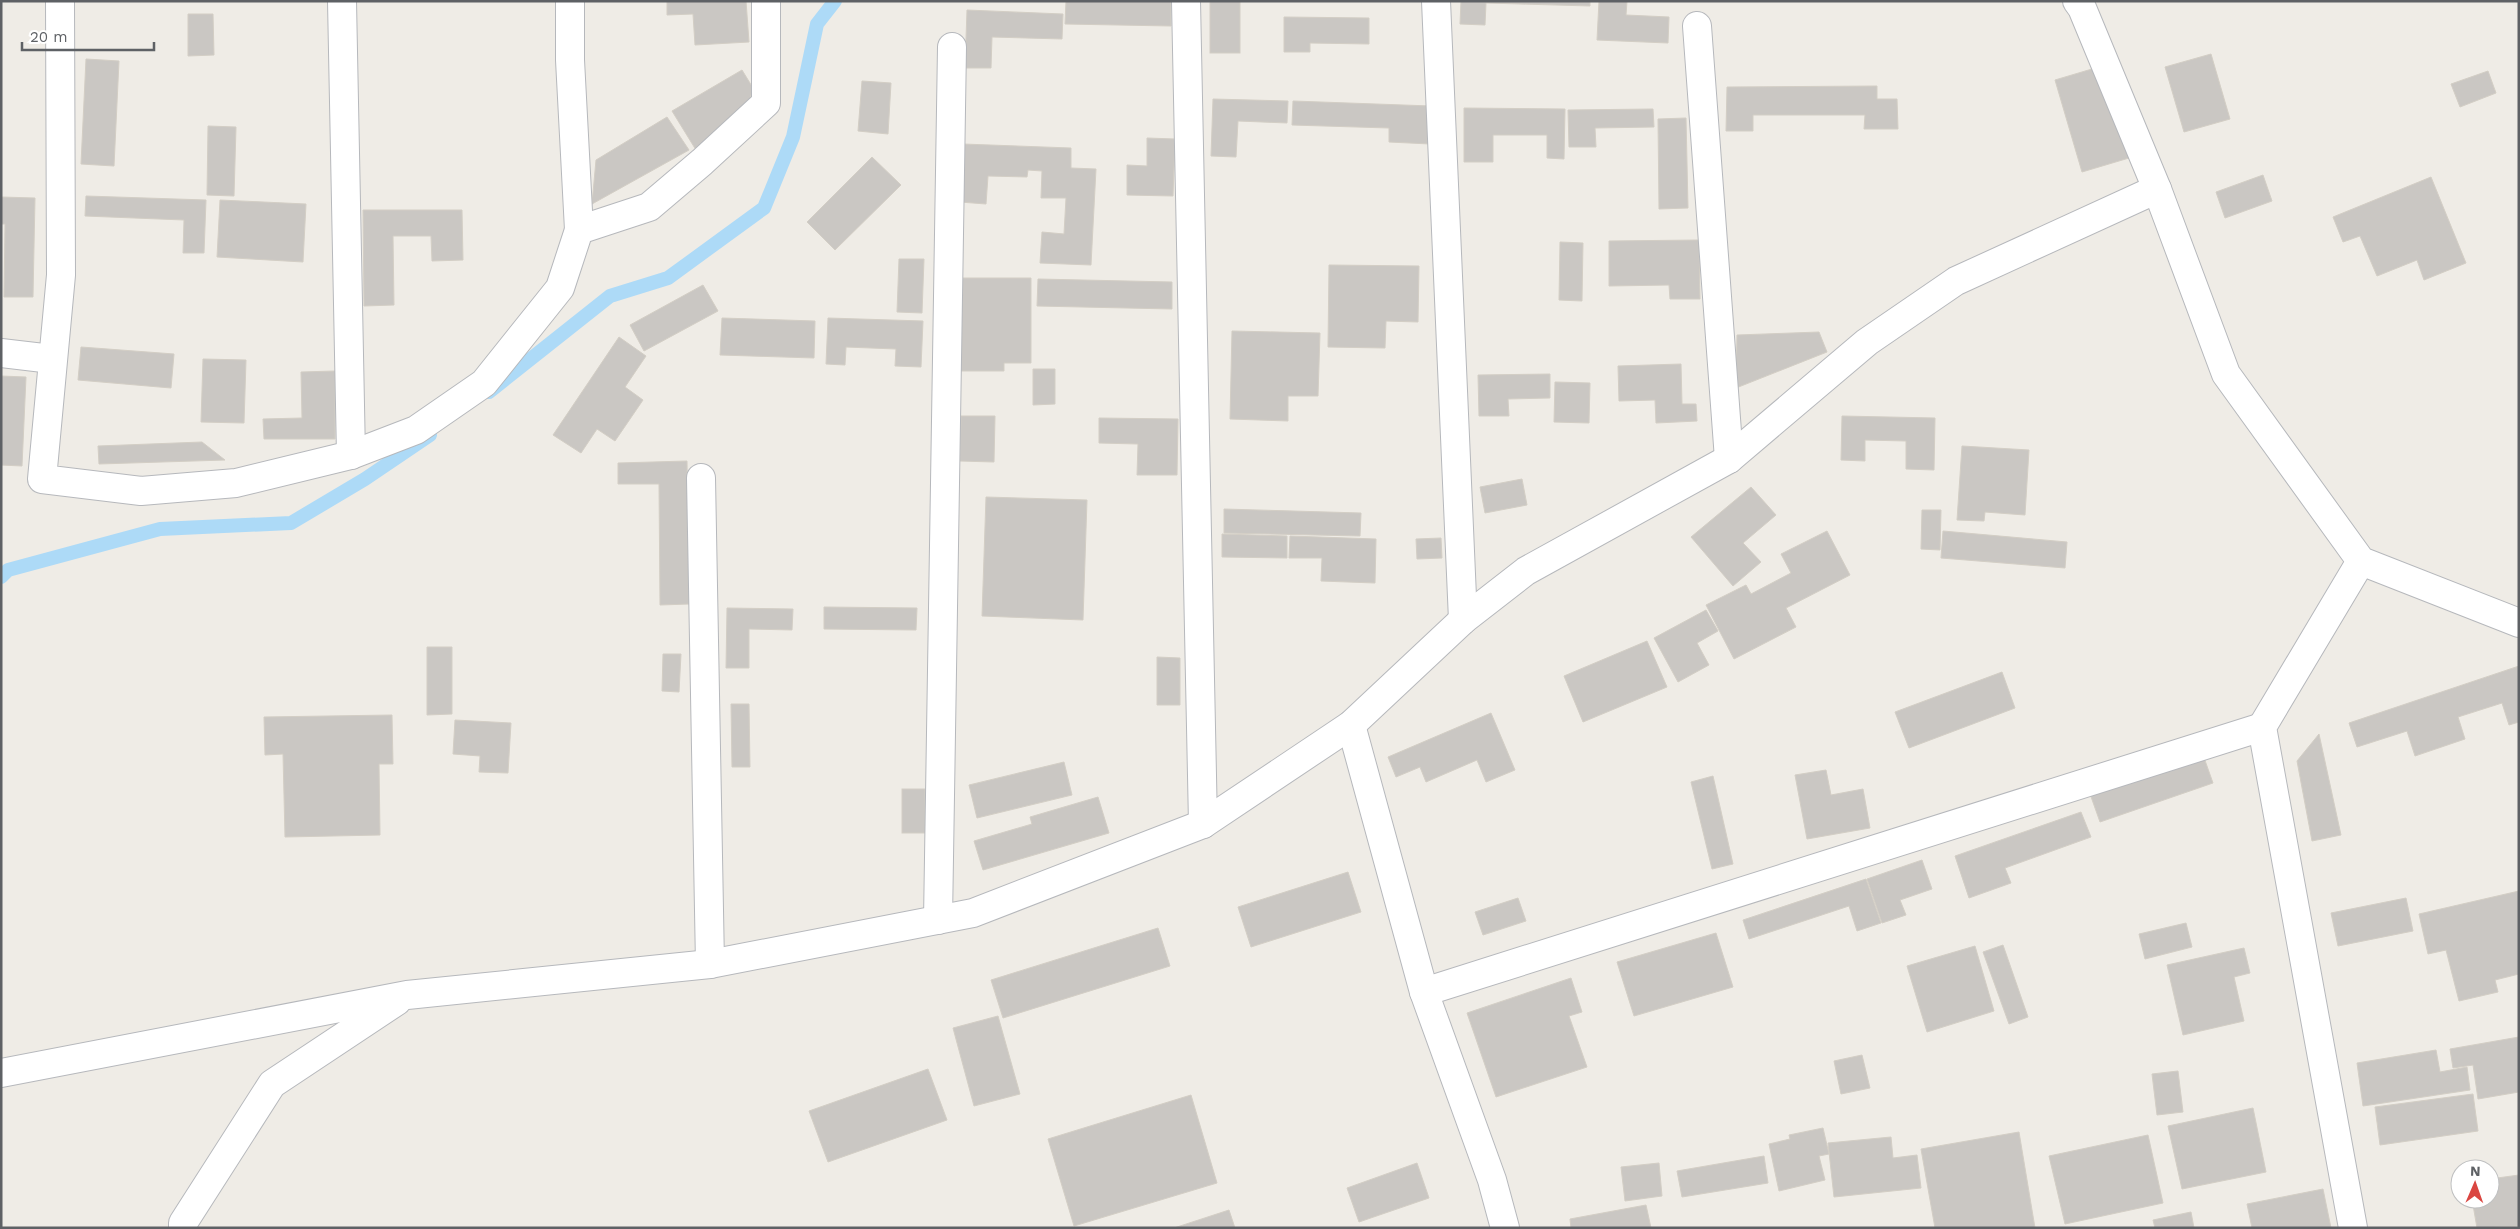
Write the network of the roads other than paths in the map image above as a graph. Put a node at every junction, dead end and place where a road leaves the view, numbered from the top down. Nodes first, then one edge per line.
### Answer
1 (60, 1) edge
2 (342, 1) edge
3 (570, 1) edge
4 (766, 1) edge
5 (1186, 1) edge
6 (1436, 1) edge
7 (2077, 1) edge
8 (1697, 26) dead end
9 (952, 47) dead end
10 (2157, 189) junction
11 (579, 230) junction
12 (1, 353) edge
13 (52, 359) junction
14 (351, 455) junction
15 (1729, 459) junction
16 (702, 478) dead end
17 (2361, 562) junction
18 (1463, 620) junction
19 (2519, 623) edge
20 (1351, 725) junction
21 (2262, 727) junction
22 (1203, 824) junction
23 (938, 920) junction
24 (710, 964) junction
25 (1424, 992) junction
26 (407, 995) junction
27 (1, 1073) edge
28 (183, 1228) edge
29 (1506, 1228) edge
30 (2352, 1228) edge

1 - 13 street
2 - 14 street
3 - 11 street
4 - 11 street
5 - 22 street
6 - 18 street
7 - 10 street
8 - 15 street
9 - 23 street
10 - 15 street
10 - 17 street
11 - 14 street
12 - 13 street
13 - 14 street
15 - 18 street
16 - 24 street
17 - 19 street
17 - 21 street
18 - 20 street
20 - 22 street
20 - 25 street
21 - 25 street
21 - 30 street
22 - 23 street
23 - 24 street
24 - 26 street
25 - 29 street
26 - 27 street
26 - 28 street

